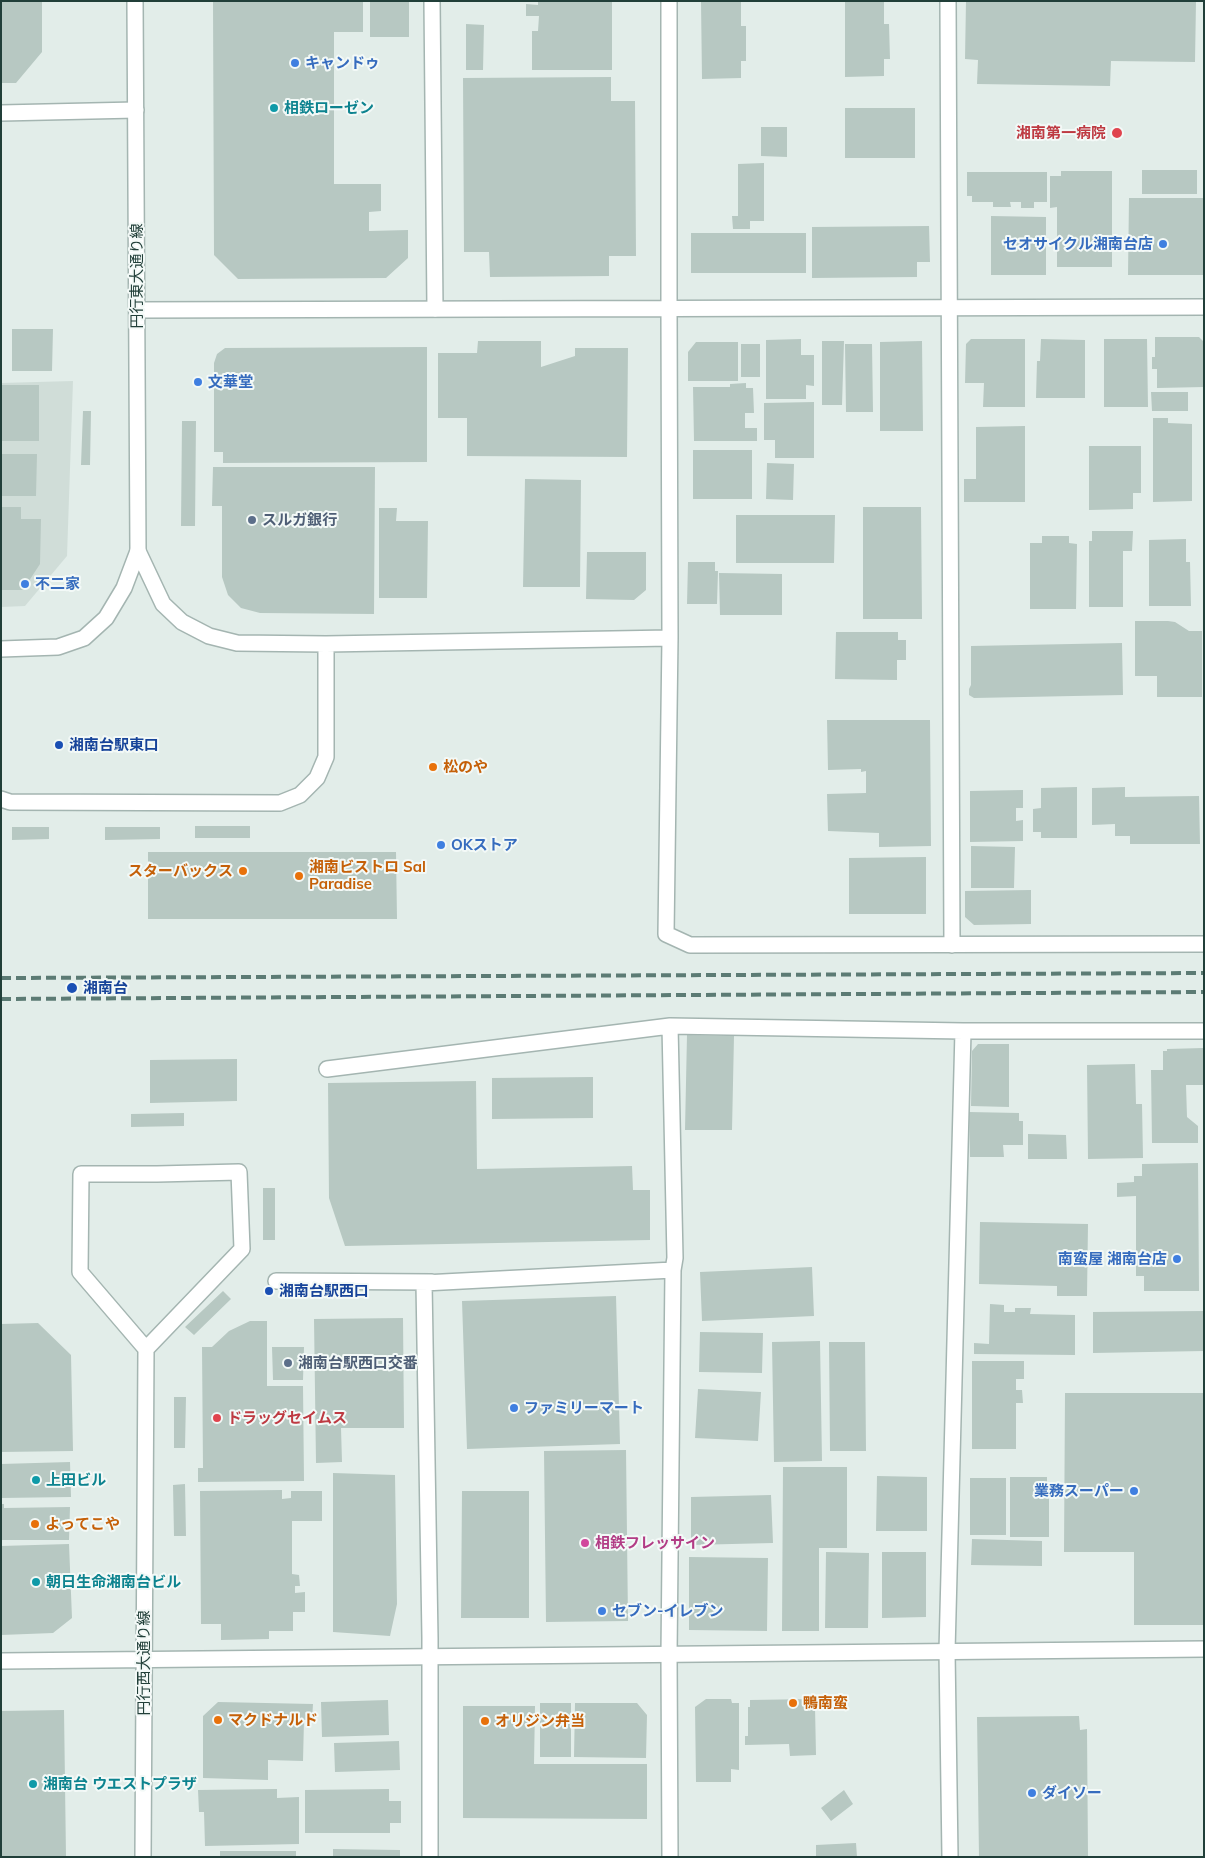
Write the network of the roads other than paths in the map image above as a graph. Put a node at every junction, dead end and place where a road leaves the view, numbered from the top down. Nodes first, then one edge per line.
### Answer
1 (135, 1) edge
2 (432, 1) edge
3 (669, 1) edge
4 (948, 1) edge
5 (136, 110) junction
6 (1, 113) edge
7 (1204, 307) edge
8 (949, 308) junction
9 (435, 309) junction
10 (669, 309) junction
11 (137, 310) junction
12 (138, 551) junction
13 (670, 638) junction
14 (326, 644) junction
15 (1, 649) edge
16 (1, 799) edge
17 (1204, 944) edge
18 (952, 945) junction
19 (670, 1026) junction
20 (963, 1031) junction
21 (1204, 1031) edge
22 (328, 1069) dead end
23 (673, 1270) junction
24 (276, 1281) dead end
25 (434, 1282) junction
26 (146, 1349) junction
27 (1204, 1649) edge
28 (947, 1651) junction
29 (669, 1654) junction
30 (430, 1657) junction
31 (144, 1659) junction
32 (1, 1660) edge
33 (143, 1857) edge
34 (430, 1857) edge
35 (670, 1857) edge
36 (950, 1857) edge

1 - 5 street, 円行東大通り線
2 - 9 street
3 - 10 street
4 - 8 street
5 - 6 street
5 - 11 street, 円行東大通り線
7 - 8 street
8 - 10 street
8 - 18 street
9 - 10 street
9 - 11 street
10 - 13 street
11 - 12 street, 円行東大通り線
12 - 14 street
12 - 15 street
13 - 14 street
13 - 18 street
14 - 16 street
17 - 18 street
19 - 20 street
19 - 22 street
19 - 23 street
20 - 21 street
20 - 28 street
23 - 25 street
23 - 29 street
24 - 25 street
25 - 30 street
26 - 26 street
26 - 31 street, 円行西大通り線
27 - 28 street
28 - 29 street
28 - 36 street
29 - 30 street
29 - 35 street
30 - 31 street
30 - 34 street
31 - 32 street
31 - 33 street, 円行西大通り線

